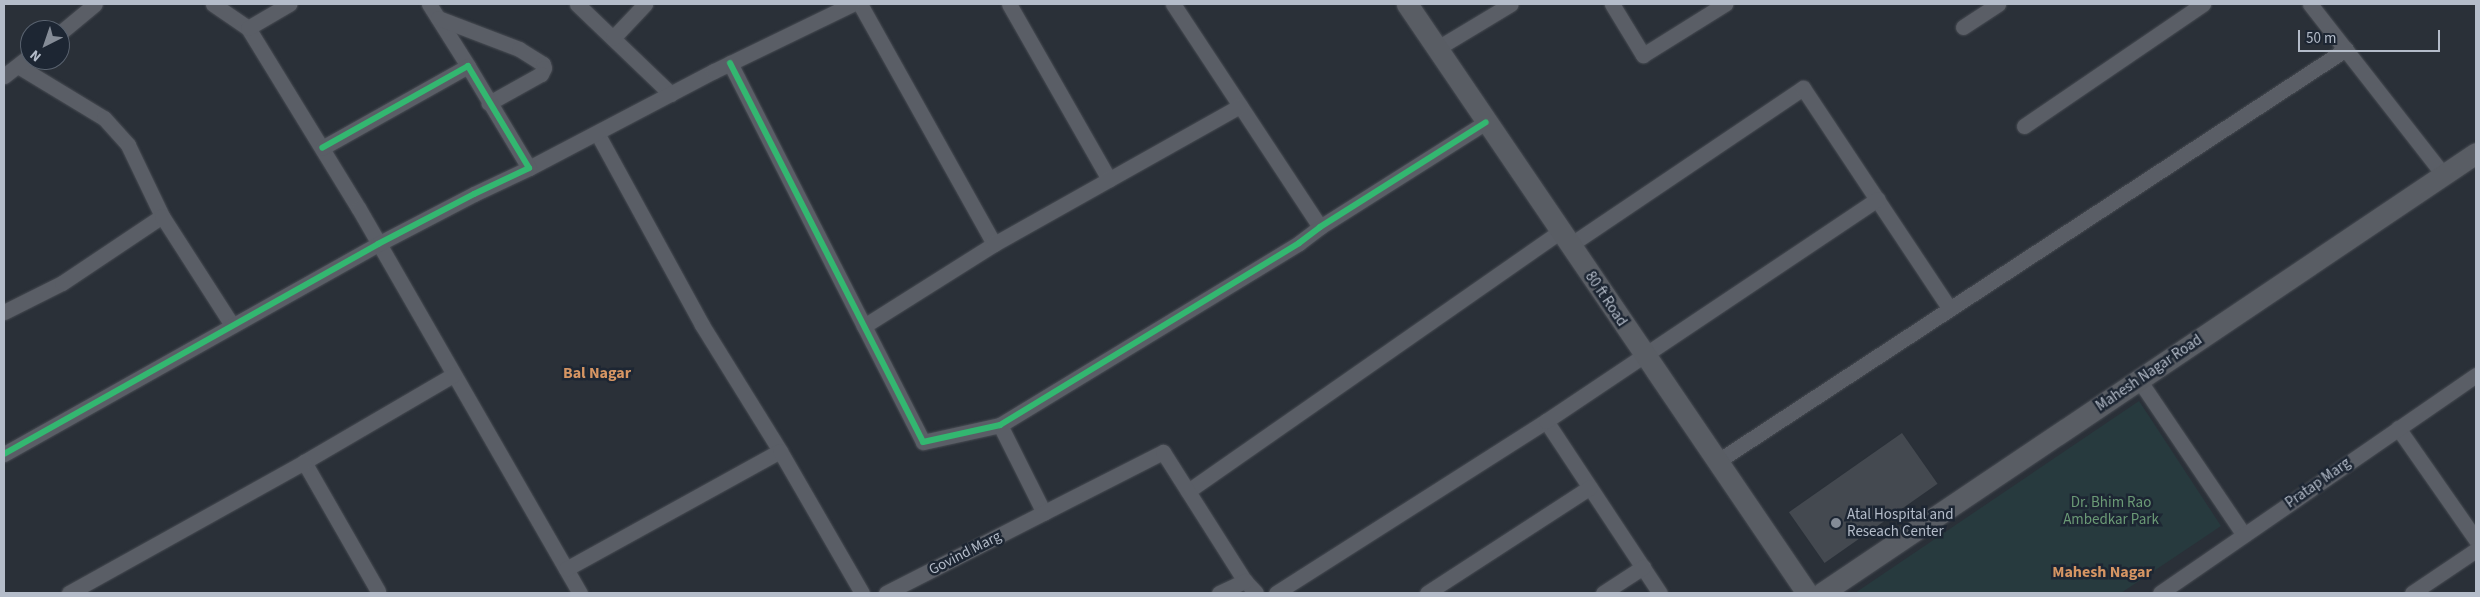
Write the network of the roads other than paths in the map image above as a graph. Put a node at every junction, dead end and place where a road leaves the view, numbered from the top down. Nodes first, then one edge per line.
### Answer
1 (95, 4) edge
2 (213, 4) edge
3 (289, 4) edge
4 (429, 4) edge
5 (577, 4) edge
6 (645, 4) edge
7 (852, 4) edge
8 (860, 4) edge
9 (1009, 4) edge
10 (1173, 4) edge
11 (1407, 4) edge
12 (1511, 4) edge
13 (1612, 4) edge
14 (1725, 4) edge
15 (1998, 4) edge
16 (2203, 4) edge
17 (2310, 4) edge
18 (438, 18) junction
19 (70, 25) edge
20 (248, 28) junction
21 (1963, 28) dead end
22 (613, 38) junction
23 (1436, 49) junction
24 (2346, 49) junction
25 (730, 63) junction
26 (18, 66) joint
27 (468, 66) junction
28 (4, 76) edge
29 (671, 94) junction
30 (489, 103) junction
31 (1240, 106) junction
32 (1486, 122) junction
33 (2024, 126) dead end
34 (596, 133) junction
35 (322, 148) junction
36 (2476, 152) edge
37 (529, 168) junction
38 (2443, 174) junction
39 (1109, 179) junction
40 (1877, 199) junction
41 (162, 216) junction
42 (1320, 227) junction
43 (1565, 238) junction
44 (378, 244) junction
45 (994, 244) junction
46 (1949, 308) junction
47 (4, 312) edge
48 (232, 325) junction
49 (864, 326) junction
50 (1644, 355) junction
51 (453, 375) junction
52 (2476, 375) edge
53 (2138, 380) junction
54 (1546, 421) junction
55 (1000, 426) junction
56 (2398, 428) junction
57 (780, 451) junction
58 (4, 454) edge
59 (1718, 461) junction
60 (304, 462) junction
61 (1590, 487) junction
62 (1188, 491) junction
63 (1044, 513) junction
64 (2244, 535) junction
65 (2476, 540) edge
66 (2476, 550) edge
67 (1643, 567) junction
68 (566, 569) junction
69 (1245, 581) junction
70 (69, 593) edge
71 (377, 593) edge
72 (580, 593) edge
73 (862, 593) edge
74 (886, 593) edge
75 (1220, 593) edge
76 (1256, 593) edge
77 (1276, 593) edge
78 (1428, 593) edge
79 (1603, 593) edge
80 (1660, 593) edge
81 (1807, 593) edge
82 (1822, 593) edge
83 (2160, 593) edge
84 (2412, 593) edge

1 - 19 street
2 - 20 street
3 - 20 street
4 - 18 street
5 - 22 street
6 - 22 street
7 - 25 street
8 - 45 street
9 - 39 street
10 - 31 street
11 - 23 street, 80 ft Road
12 - 23 street
13 - 14 street
15 - 21 street
16 - 33 street
17 - 24 street
18 - 27 street
18 - 30 street
20 - 35 street
22 - 29 street
23 - 32 street, 80 ft Road
24 - 38 street
24 - 46 street
25 - 29 street
25 - 49 street
26 - 28 street
26 - 41 street
27 - 30 street
27 - 35 street
29 - 34 street
30 - 37 street
31 - 39 street
31 - 42 street
32 - 42 street
32 - 43 street, 80 ft Road
34 - 37 street
34 - 57 street
35 - 44 street
36 - 38 street, Mahesh Nagar Road
37 - 44 street
38 - 53 street, Mahesh Nagar Road
39 - 45 street
40 - 43 street
40 - 46 street
40 - 50 street
41 - 47 street
41 - 48 street
42 - 55 street
43 - 50 street, 80 ft Road
43 - 62 street
44 - 48 street
44 - 51 street
45 - 49 street
46 - 59 street
48 - 58 street
49 - 55 street
50 - 54 street
50 - 59 street, 80 ft Road
51 - 60 street
51 - 68 street
52 - 56 street, Pratap Marg
53 - 64 street
53 - 82 street, Mahesh Nagar Road
54 - 61 street
54 - 77 street
55 - 63 street
56 - 64 street, Pratap Marg
56 - 65 street
57 - 68 street
57 - 73 street
59 - 81 street, 80 ft Road
60 - 70 street
60 - 71 street
61 - 67 street
61 - 78 street
62 - 63 street, Govind Marg
62 - 69 street
63 - 74 street, Govind Marg
64 - 83 street, Pratap Marg
66 - 84 street
67 - 79 street
67 - 80 street
68 - 72 street
69 - 75 street
69 - 76 street

